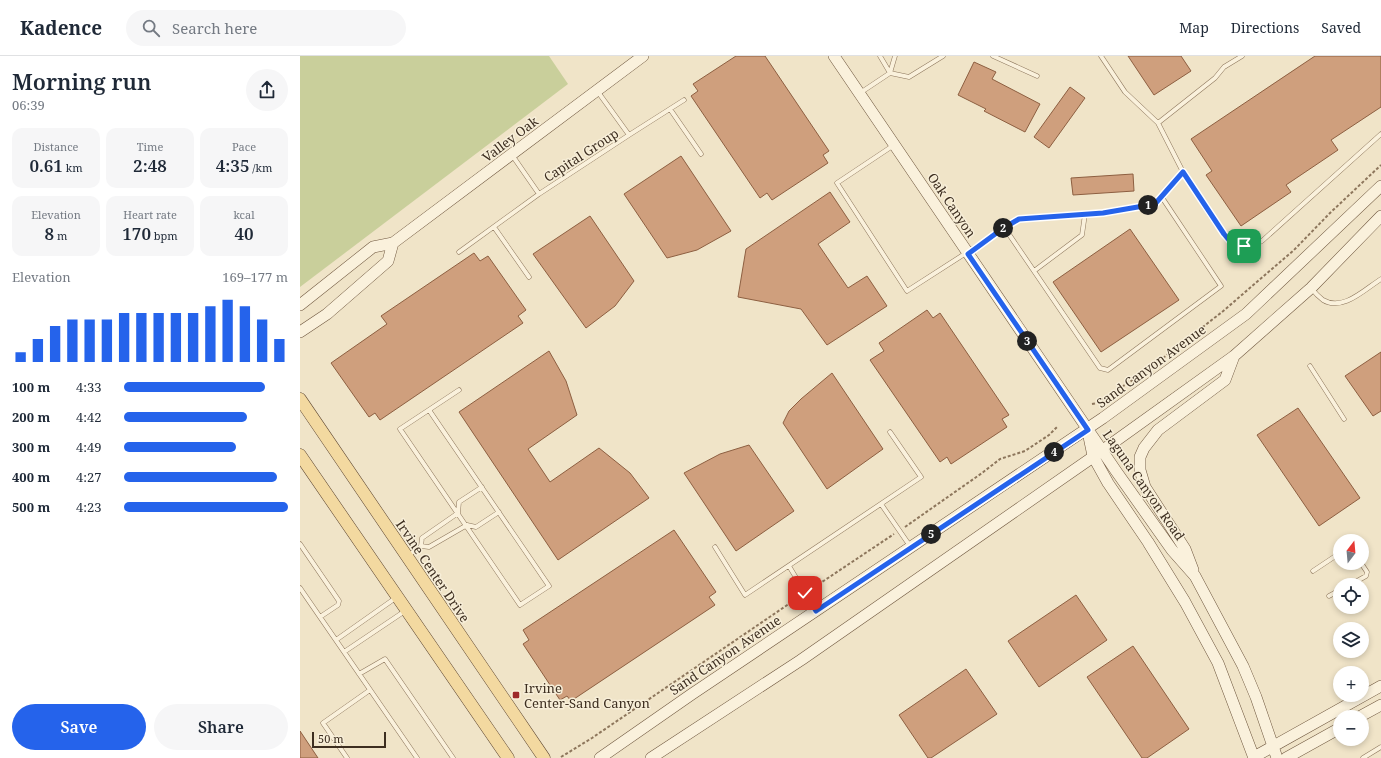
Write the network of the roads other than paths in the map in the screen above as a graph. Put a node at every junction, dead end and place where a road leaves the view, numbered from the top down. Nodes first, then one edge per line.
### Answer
1 (644, 56) edge
2 (834, 56) edge
3 (880, 56) edge
4 (895, 56) edge
5 (943, 56) edge
6 (993, 56) edge
7 (1101, 56) edge
8 (1242, 56) edge
9 (890, 73) junction
10 (1037, 76) dead end
11 (597, 91) junction
12 (860, 93) junction
13 (684, 100) dead end
14 (670, 109) junction
15 (1158, 123) junction
16 (1381, 134) edge
17 (629, 135) junction
18 (894, 145) junction
19 (701, 154) dead end
20 (512, 155) junction
21 (1183, 172) junction
22 (1381, 186) edge
23 (539, 194) junction
24 (1161, 196) junction
25 (1085, 214) junction
26 (1381, 216) edge
27 (494, 227) junction
28 (1004, 227) junction
29 (393, 244) junction
30 (459, 252) dead end
31 (968, 254) junction
32 (1034, 271) junction
33 (529, 277) dead end
34 (1381, 278) edge
35 (1310, 288) junction
36 (300, 304) edge
37 (300, 332) edge
38 (1234, 356) junction
39 (1310, 366) dead end
40 (459, 390) dead end
41 (300, 399) edge
42 (429, 410) junction
43 (1344, 419) dead end
44 (1088, 430) junction
45 (890, 432) dead end
46 (1103, 450) junction
47 (300, 455) edge
48 (1093, 456) junction
49 (482, 487) junction
50 (881, 504) junction
51 (499, 512) junction
52 (458, 513) junction
53 (467, 525) junction
54 (300, 544) edge
55 (421, 546) junction
56 (714, 547) dead end
57 (911, 548) junction
58 (407, 557) junction
59 (1333, 558) edge
60 (789, 566) junction
61 (1366, 570) edge
62 (1313, 571) dead end
63 (1195, 576) junction
64 (1362, 578) edge
65 (300, 588) edge
66 (1333, 594) edge
67 (1329, 596) dead end
68 (397, 597) junction
69 (406, 610) junction
70 (816, 611) junction
71 (320, 617) junction
72 (336, 640) junction
73 (344, 652) junction
74 (358, 674) junction
75 (1381, 686) edge
76 (370, 690) junction
77 (1381, 705) edge
78 (1369, 712) edge
79 (1333, 732) edge
80 (1272, 747) junction
81 (1381, 747) edge
82 (347, 758) edge
83 (417, 758) edge
84 (453, 758) edge
85 (508, 758) edge
86 (544, 758) edge
87 (600, 758) edge
88 (651, 758) edge
89 (1254, 758) edge
90 (1276, 758) edge
91 (1286, 758) edge
92 (1363, 758) edge

1 - 11 main road, Valley Oak
2 - 12 main road, Oak Canyon
3 - 9 lane
4 - 9 lane
5 - 9 lane
6 - 10 lane
7 - 15 lane
8 - 15 lane
9 - 12 lane
11 - 17 lane, Capital Group
11 - 20 main road, Valley Oak
12 - 18 main road, Oak Canyon
13 - 14 lane
14 - 17 lane
14 - 19 lane
15 - 21 lane
16 - 21 lane
17 - 23 lane, Capital Group
18 - 31 main road, Oak Canyon
18 - 31 lane
20 - 23 lane, Capital Group
20 - 29 main road, Valley Oak
21 - 24 lane
22 - 44 main road, Sand Canyon Avenue
23 - 27 lane
24 - 25 lane
24 - 32 lane
25 - 28 lane
25 - 32 lane
26 - 35 main road
27 - 30 lane
27 - 33 lane
28 - 31 lane
28 - 32 lane
29 - 36 main road, Valley Oak
29 - 37 main road
31 - 44 main road, Oak Canyon
34 - 35 lane
35 - 38 main road
38 - 46 main road
38 - 63 main road
39 - 43 lane
40 - 42 lane
41 - 58 main road, Irvine Center Drive
42 - 49 lane
42 - 52 lane
44 - 46 main road, Laguna Canyon Road
44 - 48 main road, Laguna Canyon Road
44 - 57 main road, Sand Canyon Avenue
45 - 50 lane
46 - 48 main road
46 - 63 main road, Laguna Canyon Road
47 - 68 main road
48 - 88 main road
48 - 89 main road, Laguna Canyon Road
49 - 51 lane
49 - 52 lane
50 - 57 lane
50 - 60 lane
51 - 53 lane
51 - 53 lane
52 - 53 lane
52 - 55 lane
53 - 55 lane
54 - 71 lane
55 - 58 lane
56 - 60 lane
57 - 70 main road, Sand Canyon Avenue
58 - 86 main road, Irvine Center Drive
59 - 62 lane
60 - 70 lane
61 - 64 lane
63 - 80 main road, Laguna Canyon Road
65 - 71 lane
66 - 67 lane
68 - 69 main road
68 - 72 lane
69 - 73 lane
69 - 85 main road
70 - 87 main road, Sand Canyon Avenue
71 - 72 lane
72 - 73 lane
73 - 74 lane
74 - 76 lane
74 - 84 lane
75 - 80 main road
76 - 82 lane
76 - 83 lane
77 - 78 main road
79 - 91 main road
80 - 89 main road
80 - 90 main road, Laguna Canyon Road
81 - 92 lane

